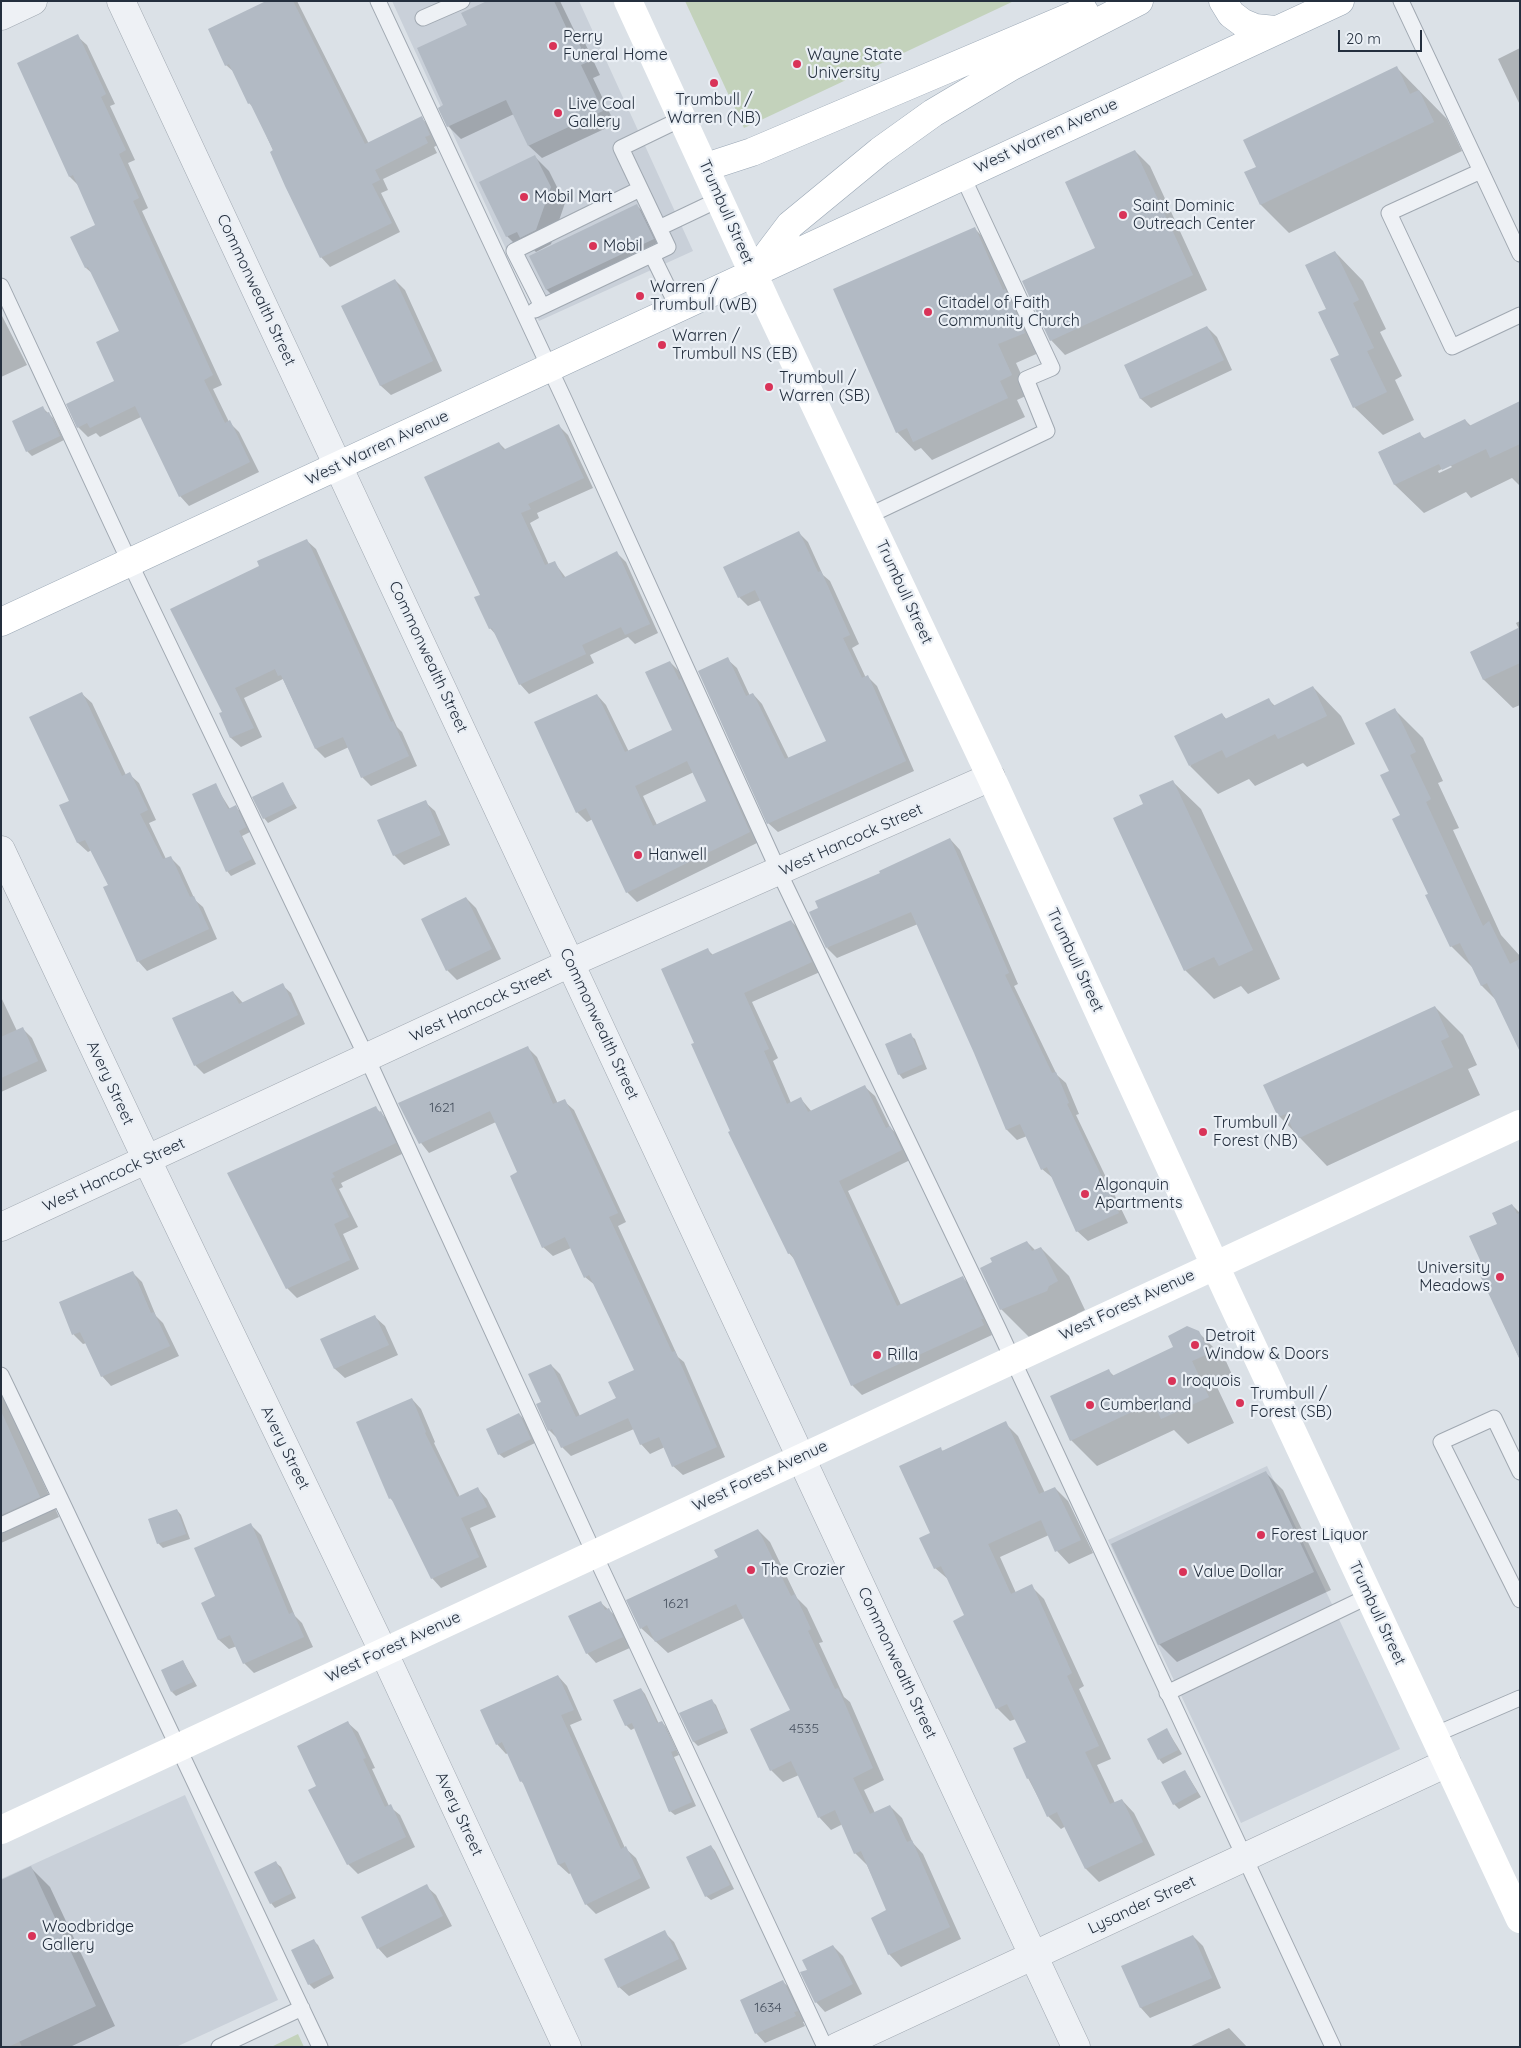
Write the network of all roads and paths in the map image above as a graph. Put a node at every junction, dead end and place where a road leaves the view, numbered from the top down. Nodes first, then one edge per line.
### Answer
1 (33, 1) edge
2 (122, 1) edge
3 (378, 1) edge
4 (462, 1) edge
5 (628, 1) edge
6 (1106, 1) edge
7 (1139, 1) edge
8 (1223, 1) edge
9 (1340, 1) edge
10 (1402, 1) edge
11 (1, 16) edge
12 (423, 18) dead end
13 (1275, 30) junction
14 (683, 118) junction
15 (706, 167) junction
16 (1481, 171) junction
17 (962, 175) junction
18 (640, 189) junction
19 (720, 199) junction
20 (659, 228) junction
21 (652, 254) junction
22 (1520, 254) edge
23 (753, 273) junction
24 (1, 286) edge
25 (542, 306) junction
26 (678, 308) junction
27 (524, 314) junction
28 (1520, 316) edge
29 (549, 368) junction
30 (338, 466) junction
31 (868, 516) junction
32 (130, 562) junction
33 (1, 622) edge
34 (991, 776) junction
35 (1, 850) edge
36 (779, 872) junction
37 (570, 964) junction
38 (367, 1058) junction
39 (1520, 1124) edge
40 (147, 1160) junction
41 (1, 1227) edge
42 (1214, 1265) junction
43 (1012, 1359) junction
44 (1, 1375) edge
45 (801, 1458) junction
46 (1520, 1472) edge
47 (60, 1498) junction
48 (1, 1526) edge
49 (594, 1553) junction
50 (1369, 1596) junction
51 (1520, 1600) edge
52 (383, 1651) junction
53 (1167, 1692) junction
54 (1520, 1698) edge
55 (1434, 1734) junction
56 (178, 1746) junction
57 (1447, 1763) junction
58 (1, 1830) edge
59 (1244, 1857) junction
60 (1520, 1919) edge
61 (1034, 1955) junction
62 (302, 2008) junction
63 (219, 2047) edge
64 (320, 2047) edge
65 (567, 2047) edge
66 (825, 2047) edge
67 (837, 2047) edge
68 (1076, 2047) edge
69 (1333, 2047) edge

1 - 11 street
2 - 30 street, Commonwealth Street
3 - 27 lane
4 - 12 lane
5 - 14 street, Trumbull Street
6 - 15 street
7 - 23 street, West Warren Avenue
8 - 13 street
9 - 13 street, West Warren Avenue
10 - 16 lane
13 - 17 street, West Warren Avenue
14 - 15 street, Trumbull Street
14 - 18 lane
15 - 19 street, Trumbull Street
16 - 22 lane
16 - 28 lane
17 - 23 street, West Warren Avenue
17 - 31 lane
18 - 20 lane
18 - 25 lane
19 - 20 lane
19 - 23 street, Trumbull Street
20 - 21 lane
21 - 25 lane
21 - 26 lane
23 - 26 street, West Warren Avenue
23 - 31 street, Trumbull Street
24 - 32 lane
25 - 27 lane
26 - 29 street, West Warren Avenue
27 - 29 lane
29 - 30 street, West Warren Avenue
29 - 36 lane
30 - 32 street, West Warren Avenue
30 - 37 street, Commonwealth Street
31 - 34 street, Trumbull Street
32 - 33 street, West Warren Avenue
32 - 38 lane
34 - 36 street, West Hancock Street
34 - 42 street, Trumbull Street
35 - 40 street, Avery Street
36 - 37 street, West Hancock Street
36 - 43 lane
37 - 38 street, West Hancock Street
37 - 45 street, Commonwealth Street
38 - 40 street, West Hancock Street
38 - 49 lane
39 - 42 street, West Forest Avenue
40 - 41 street, West Hancock Street
40 - 52 street, Avery Street
42 - 43 street, West Forest Avenue
42 - 50 street, Trumbull Street
43 - 45 street, West Forest Avenue
43 - 53 lane
44 - 47 lane
45 - 49 street, West Forest Avenue
45 - 61 street, Commonwealth Street
46 - 51 lane
47 - 48 lane
47 - 56 lane
49 - 52 street, West Forest Avenue
49 - 66 lane
50 - 53 lane
50 - 55 street, Trumbull Street
52 - 56 street, West Forest Avenue
52 - 65 street, Avery Street
53 - 59 lane
54 - 55 lane
55 - 57 street, Trumbull Street
56 - 58 street, West Forest Avenue
56 - 62 lane
57 - 59 street, Lysander Street
57 - 60 street, Trumbull Street
59 - 61 street, Lysander Street
59 - 69 lane
61 - 67 street, Lysander Street
61 - 68 street, Commonwealth Street
62 - 63 lane
62 - 64 lane

